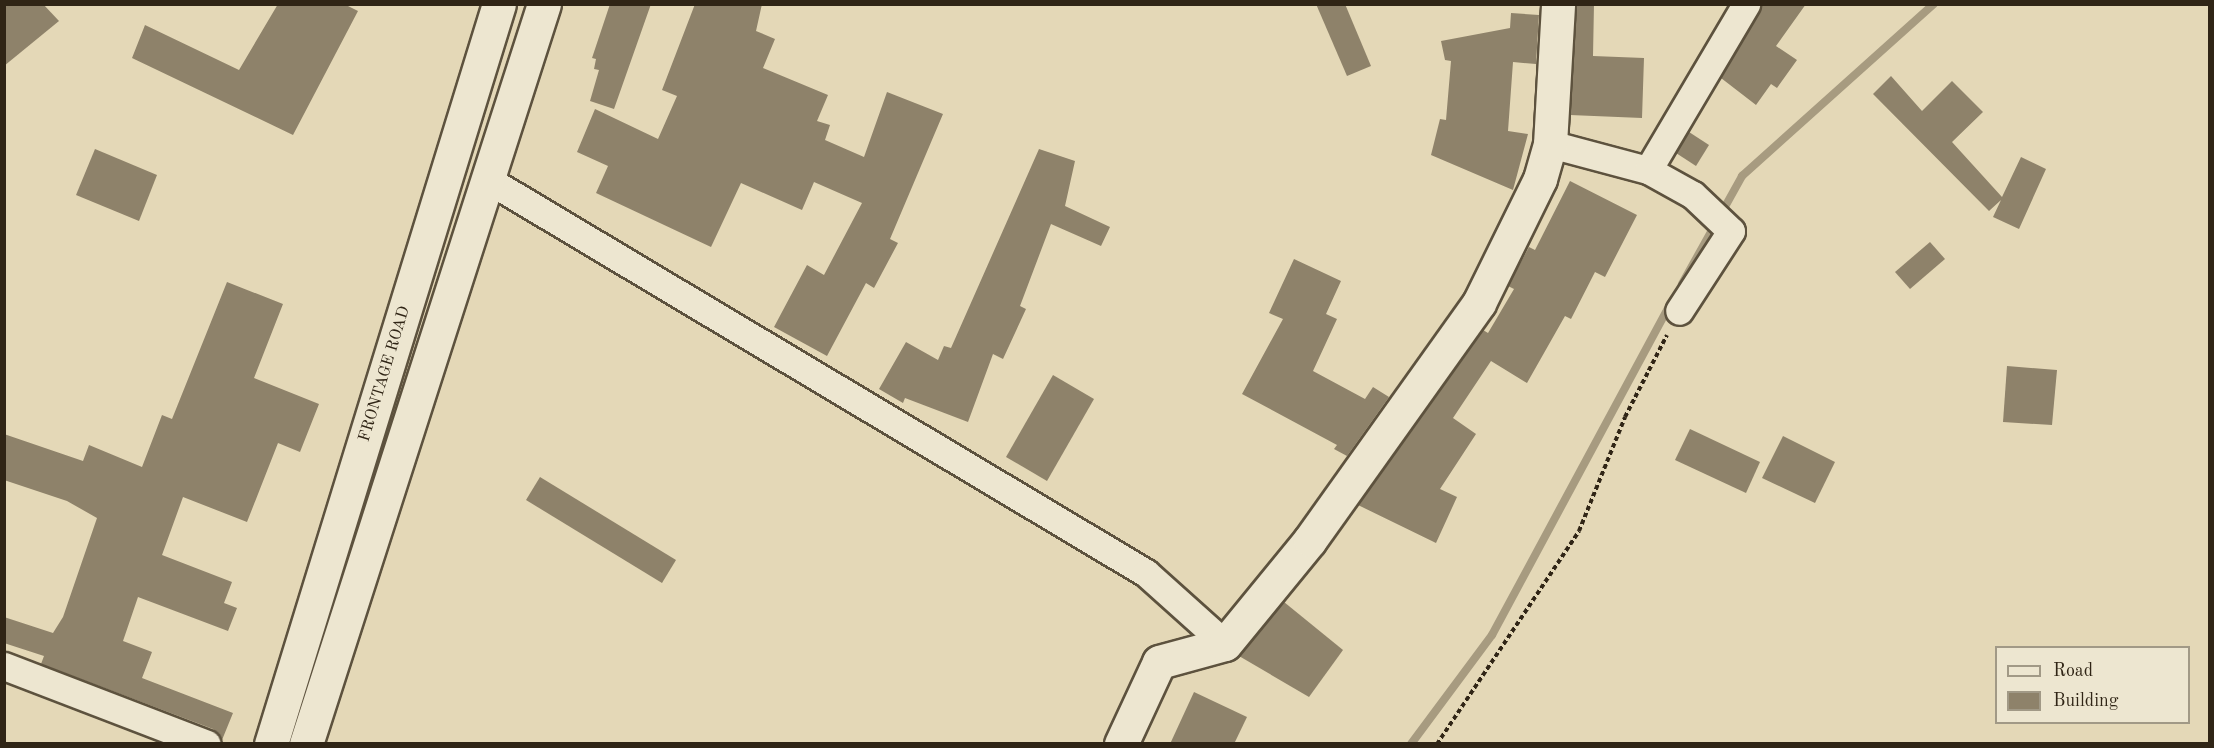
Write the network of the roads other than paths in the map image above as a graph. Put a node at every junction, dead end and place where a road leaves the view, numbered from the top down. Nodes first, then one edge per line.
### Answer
1 (544, 4) edge
2 (1558, 4) edge
3 (1746, 4) edge
4 (498, 5) edge
5 (1550, 144) junction
6 (1648, 170) junction
7 (490, 181) junction
8 (1679, 311) road end
9 (1225, 644) junction
10 (4, 666) edge
11 (207, 744) edge
12 (271, 744) edge
13 (306, 744) edge
14 (1121, 744) edge

1 - 7 main road
2 - 5 main road
3 - 6 street
4 - 12 main road, FRONTAGE ROAD
5 - 6 street
5 - 9 main road
6 - 8 street
7 - 9 street
7 - 13 main road
9 - 14 main road
10 - 11 street

